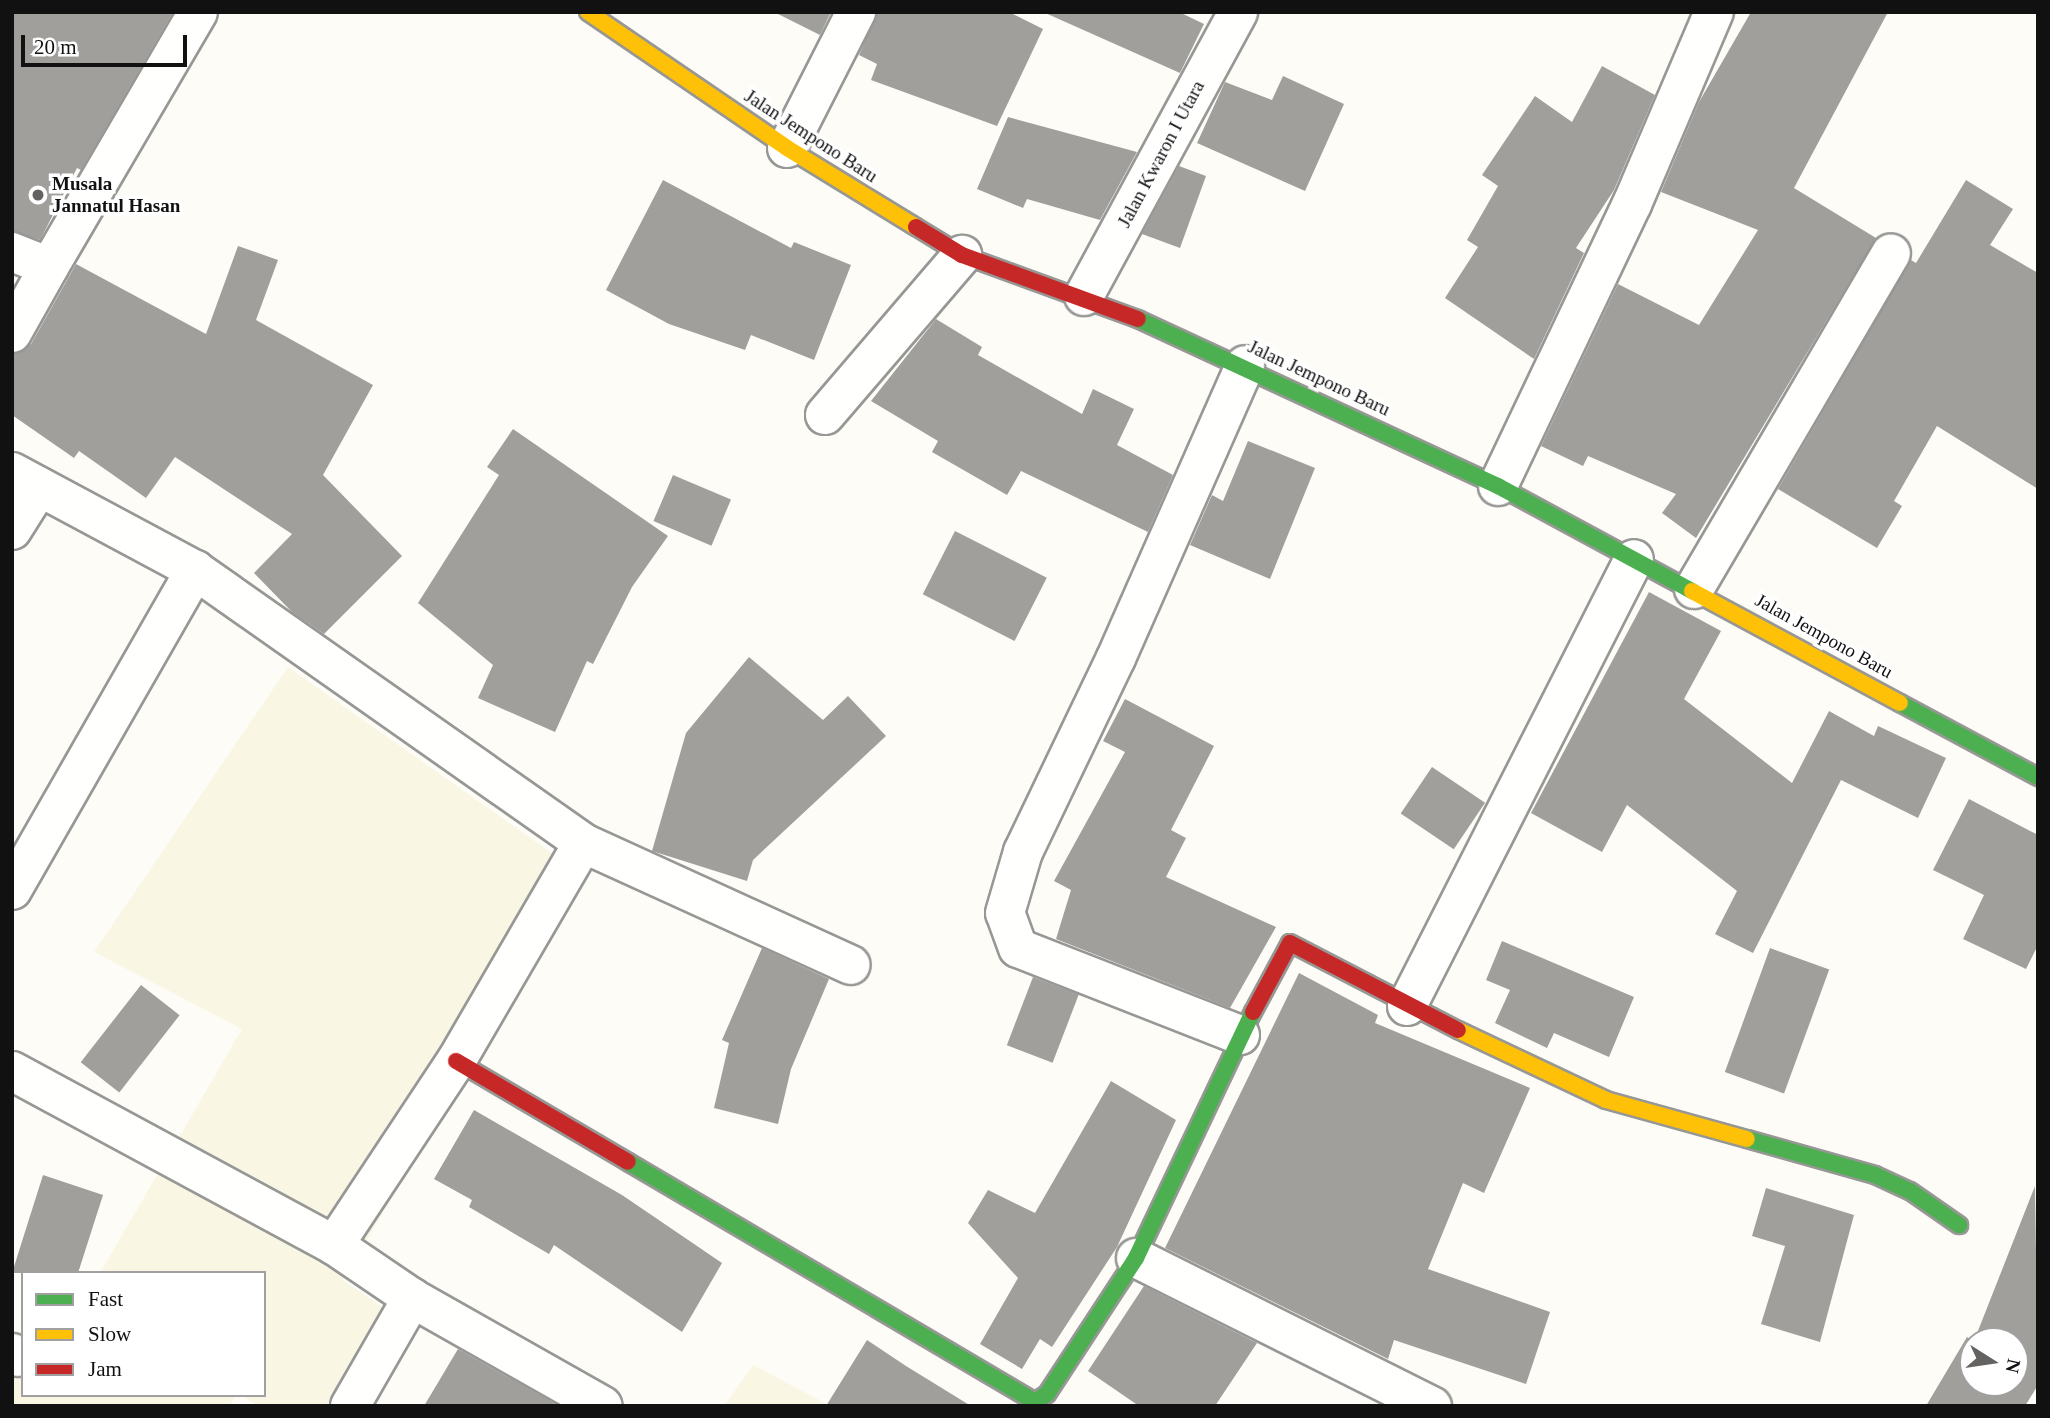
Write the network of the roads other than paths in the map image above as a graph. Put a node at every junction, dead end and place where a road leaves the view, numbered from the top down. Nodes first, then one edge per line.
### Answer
1 (198, 12) edge
2 (588, 12) edge
3 (856, 12) edge
4 (1238, 12) edge
5 (1714, 12) edge
6 (787, 148) junction
7 (12, 252) edge
8 (1891, 253) dead end
9 (962, 255) junction
10 (49, 267) junction
11 (1084, 296) junction
12 (12, 333) edge
13 (1245, 365) junction
14 (825, 415) dead end
15 (26, 479) edge
16 (1498, 486) junction
17 (12, 530) edge
18 (1634, 559) junction
19 (195, 570) junction
20 (1694, 589) junction
21 (2038, 777) edge
22 (583, 843) junction
23 (12, 890) edge
24 (851, 965) dead end
25 (1407, 1006) junction
26 (1240, 1035) junction
27 (456, 1061) junction
28 (12, 1071) edge
29 (1959, 1226) dead end
30 (334, 1245) junction
31 (1136, 1258) junction
32 (412, 1298) junction
33 (350, 1406) edge
34 (603, 1406) edge
35 (1433, 1406) edge

1 - 10 street
2 - 6 street, Jalan Jempono Baru
3 - 6 street
4 - 11 street, Jalan Kwaron I Utara
5 - 16 street
6 - 9 street, Jalan Jempono Baru
7 - 10 street
8 - 20 street
9 - 11 street, Jalan Jempono Baru
9 - 14 street
10 - 12 street
11 - 13 street, Jalan Jempono Baru
13 - 16 street, Jalan Jempono Baru
13 - 26 street
15 - 17 street
15 - 19 street
16 - 18 street, Jalan Jempono Baru
18 - 20 street, Jalan Jempono Baru
18 - 25 street
19 - 22 street
19 - 23 street
20 - 21 street, Jalan Jempono Baru
22 - 24 street
22 - 27 street
25 - 26 street
25 - 29 street
26 - 31 street
27 - 30 street
27 - 31 street
28 - 30 street
30 - 32 street
31 - 35 street
32 - 33 street
32 - 34 street

